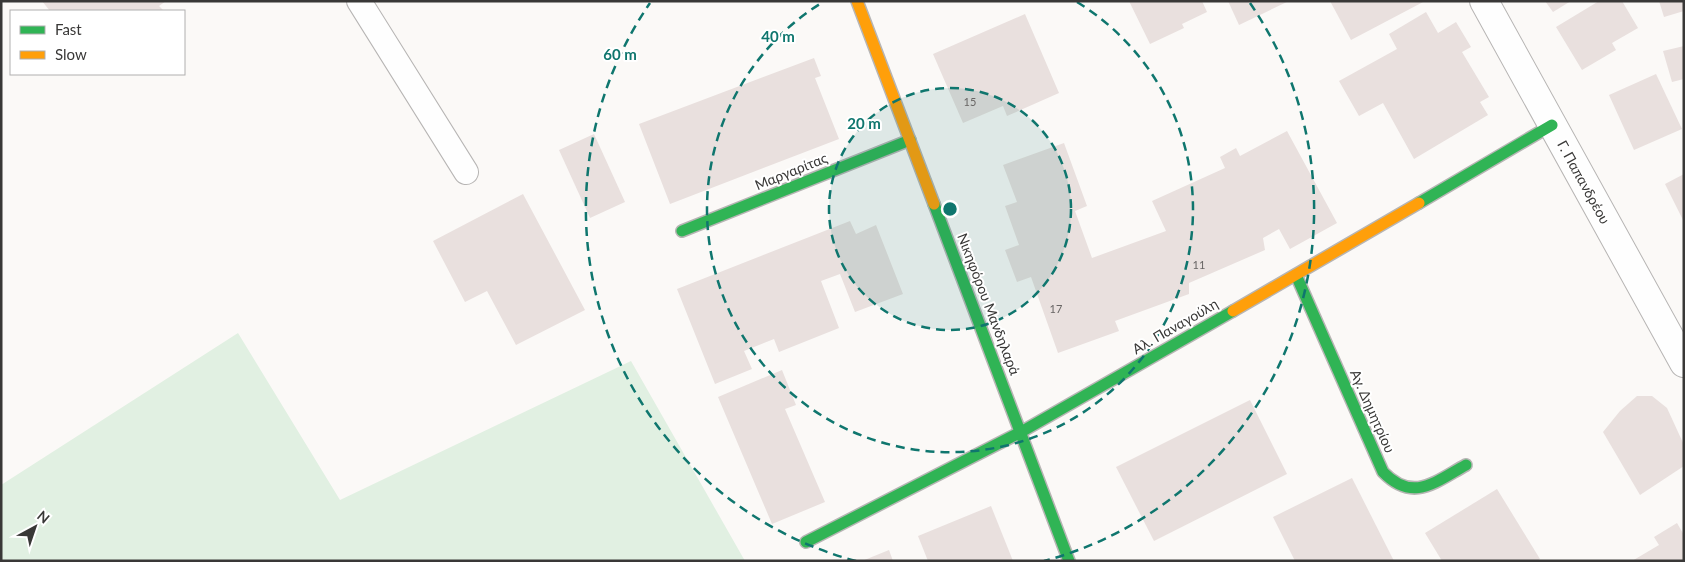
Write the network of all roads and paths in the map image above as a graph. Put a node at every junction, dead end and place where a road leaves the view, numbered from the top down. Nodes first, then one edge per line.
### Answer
1 (359, 1) edge
2 (858, 1) edge
3 (1484, 1) edge
4 (1552, 124) junction
5 (910, 140) junction
6 (466, 172) dead end
7 (682, 230) dead end
8 (1296, 275) junction
9 (1684, 363) edge
10 (1021, 432) junction
11 (1466, 465) dead end
12 (806, 542) dead end
13 (1069, 561) edge

1 - 6 lane
2 - 5 street, Νικηφόρου Μανδηλαρά
3 - 4 street, Γ. Παπανδρέου
4 - 8 street, Αλ. Παναγούλη
4 - 9 street, Γ. Παπανδρέου
5 - 7 street, Μαργαρίτας
5 - 10 street, Νικηφόρου Μανδηλαρά
8 - 10 street, Αλ. Παναγούλη
8 - 11 street, Αγ. Δημητρίου
10 - 12 street, Αλ. Παναγούλη
10 - 13 street, Νικηφόρου Μανδηλαρά

